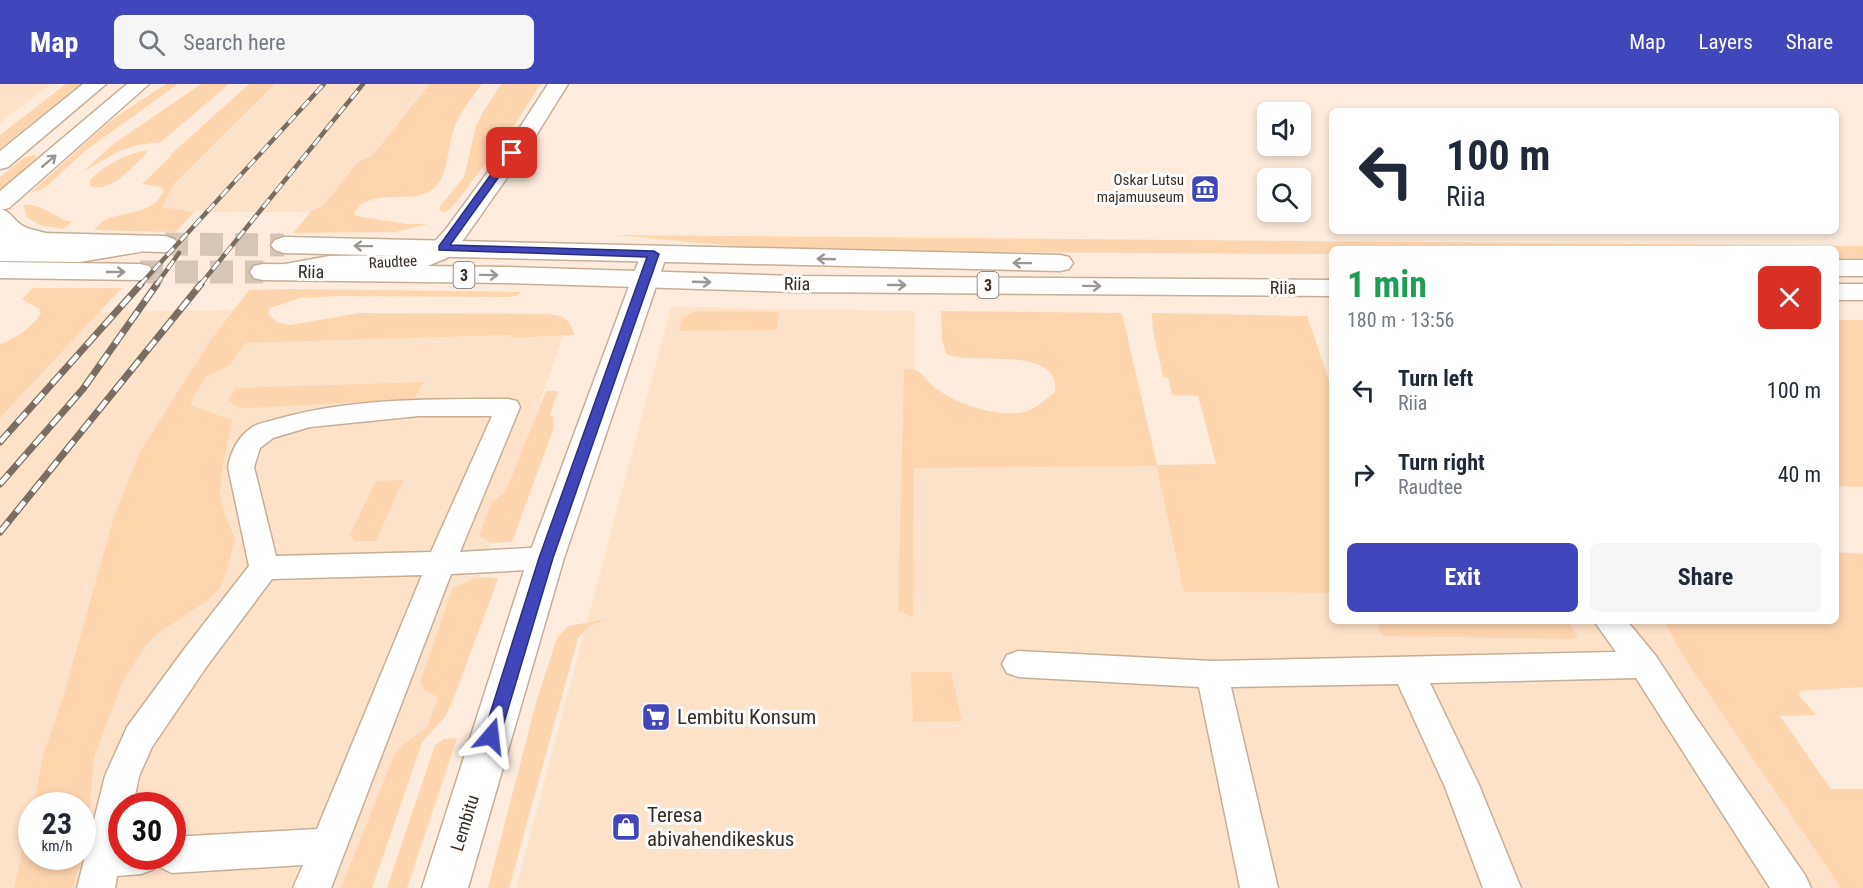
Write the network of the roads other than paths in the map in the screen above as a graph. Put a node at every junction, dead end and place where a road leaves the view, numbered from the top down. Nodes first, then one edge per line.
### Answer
1 (96, 84) edge
2 (139, 84) edge
3 (558, 84) edge
4 (0, 162) edge
5 (0, 203) edge
6 (0, 216) edge
7 (0, 240) edge
8 (46, 242) junction
9 (138, 244) junction
10 (165, 244) tunnel mouth
11 (284, 245) tunnel mouth
12 (443, 248) junction
13 (1329, 265) edge
14 (649, 267) junction
15 (3, 268) edge
16 (1839, 268) edge
17 (1863, 268) edge
18 (140, 272) tunnel mouth
19 (273, 272) joint
20 (1329, 288) edge
21 (1839, 292) edge
22 (1863, 292) edge
23 (546, 558) junction
24 (441, 563) junction
25 (264, 568) junction
26 (1611, 624) edge
27 (1018, 664) dead end
28 (1645, 665) junction
29 (1407, 669) junction
30 (1212, 674) junction
31 (329, 846) junction
32 (186, 854) edge
33 (100, 873) edge
34 (312, 888) edge
35 (445, 888) edge
36 (1259, 888) edge
37 (1502, 888) edge
38 (1792, 888) edge

1 - 4 main road
5 -> 2 main road
3 - 12 main road, Raudtee
6 - 8 main road
7 - 8 main road
8 - 9 main road
9 - 10 main road
9 - 15 main road
12 -> 11 main road, Riia / 3
12 - 14 main road, Riia / 3
12 - 19 main road, Raudtee
13 -> 14 main road, Riia / 3
19 -> 14 main road, Riia / 3
14 -> 20 main road, Riia / 3
14 - 23 main road, Lembitu
15 -> 18 main road
16 - 17 main road
21 - 22 main road
23 - 24 lane
23 - 35 main road, Lembitu
24 - 25 lane
24 - 25 lane
24 - 31 lane
25 - 33 lane
26 - 28 lane
27 - 30 lane
28 - 29 lane
28 - 38 lane
29 - 30 lane
29 - 37 lane
30 - 36 lane
31 - 32 lane
31 - 34 lane

